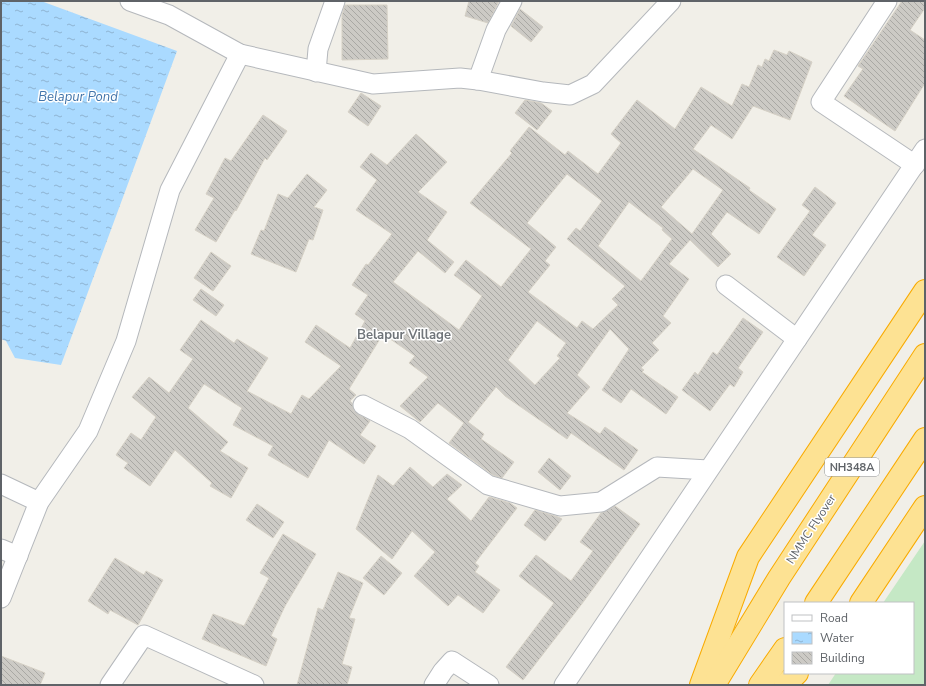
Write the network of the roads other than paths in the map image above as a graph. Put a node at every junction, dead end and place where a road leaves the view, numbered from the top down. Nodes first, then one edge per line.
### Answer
1 (130, 1) edge
2 (335, 1) edge
3 (512, 1) edge
4 (671, 1) edge
5 (887, 1) edge
6 (240, 54) junction
7 (316, 72) junction
8 (478, 80) junction
9 (920, 157) edge
10 (726, 285) dead end
11 (925, 291) edge
12 (797, 339) junction
13 (925, 355) edge
14 (362, 405) dead end
15 (925, 439) edge
16 (708, 470) junction
17 (1, 484) edge
18 (39, 502) junction
19 (925, 507) edge
20 (9, 552) edge
21 (1, 598) edge
22 (817, 602) edge
23 (862, 602) edge
24 (784, 650) edge
25 (796, 674) edge
26 (224, 679) edge
27 (110, 685) edge
28 (254, 685) edge
29 (434, 685) edge
30 (489, 685) edge
31 (564, 685) edge
32 (701, 685) edge
33 (714, 685) edge
34 (760, 685) edge
35 (785, 685) edge

1 - 6 street
2 - 7 street
3 - 8 street
4 - 8 street
5 - 9 street
6 - 7 street
6 - 18 street
7 - 8 street
9 - 12 street
10 - 12 street
11 - 32 highway
12 - 16 street
13 - 33 highway, NMMC Flyover / NH348A
14 - 16 street
15 - 22 highway
16 - 31 street
17 - 18 street
18 - 20 street
19 - 23 highway
20 - 21 street
24 - 34 highway
25 - 35 highway
26 - 27 street
26 - 28 street
29 - 30 street

